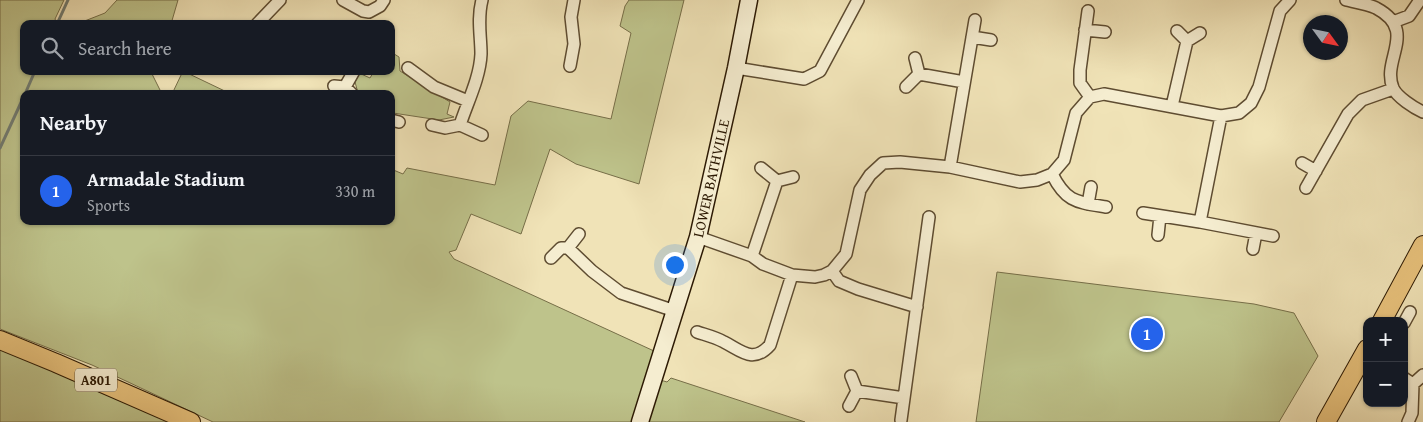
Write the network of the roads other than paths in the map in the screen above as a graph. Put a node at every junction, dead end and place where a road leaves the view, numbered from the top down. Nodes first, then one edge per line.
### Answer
1 (280, 0) edge
2 (343, 0) edge
3 (384, 0) edge
4 (482, 0) edge
5 (574, 0) edge
6 (749, 0) edge
7 (858, 0) edge
8 (1290, 0) edge
9 (1346, 0) edge
10 (1420, 0) edge
11 (1088, 11) dead end
12 (369, 18) edge
13 (261, 20) edge
14 (975, 20) dead end
15 (1393, 22) junction
16 (1086, 30) junction
17 (1178, 31) dead end
18 (1105, 32) dead end
19 (1200, 33) dead end
20 (972, 37) junction
21 (991, 40) dead end
22 (1186, 41) junction
23 (915, 58) dead end
24 (570, 66) dead end
25 (408, 68) dead end
26 (736, 68) junction
27 (919, 74) junction
28 (352, 75) edge
29 (964, 82) junction
30 (906, 86) dead end
31 (344, 89) edge
32 (1393, 89) junction
33 (1090, 97) junction
34 (468, 101) junction
35 (1172, 106) junction
36 (1423, 112) edge
37 (1221, 116) junction
38 (432, 125) dead end
39 (460, 125) junction
40 (482, 135) dead end
41 (1302, 163) dead end
42 (950, 167) junction
43 (761, 168) dead end
44 (1316, 171) junction
45 (1052, 174) junction
46 (793, 177) dead end
47 (777, 181) junction
48 (1091, 187) dead end
49 (1306, 188) dead end
50 (1088, 204) junction
51 (1106, 207) dead end
52 (1143, 214) dead end
53 (1160, 216) junction
54 (930, 217) dead end
55 (1200, 222) junction
56 (1256, 232) junction
57 (579, 234) dead end
58 (1158, 235) dead end
59 (1273, 236) dead end
60 (698, 237) junction
61 (1423, 245) edge
62 (568, 248) junction
63 (1253, 249) dead end
64 (752, 256) junction
65 (551, 258) dead end
66 (832, 271) junction
67 (792, 275) junction
68 (917, 307) junction
69 (675, 311) junction
70 (1410, 312) dead end
71 (1384, 317) edge
72 (1408, 317) edge
73 (697, 332) dead end
74 (0, 340) edge
75 (1363, 357) edge
76 (1423, 375) edge
77 (851, 376) dead end
78 (1409, 381) edge
79 (857, 391) junction
80 (904, 398) junction
81 (848, 406) dead end
82 (901, 420) dead end
83 (192, 422) edge
84 (640, 422) edge
85 (1326, 422) edge
86 (1408, 422) edge

1 - 13 street
2 - 12 street
3 - 12 street
4 - 34 street
5 - 24 street
6 - 26 main road, LOWER BATHVILLE
7 - 26 street
8 - 37 street
9 - 15 street
10 - 15 street
11 - 16 street
14 - 20 street
15 - 32 street
16 - 18 street
16 - 33 street
17 - 22 street
19 - 22 street
20 - 21 street
20 - 29 street
22 - 35 street
23 - 27 street
25 - 34 street
26 - 60 main road, LOWER BATHVILLE
27 - 29 street
27 - 30 street
28 - 31 street
29 - 42 street
32 - 36 street
32 - 44 street
33 - 35 street
33 - 45 street
34 - 39 street
35 - 37 street
37 - 55 street
38 - 39 street
39 - 40 street
41 - 44 street
42 - 45 street
42 - 66 street
43 - 47 street
44 - 49 street
45 - 50 street
46 - 47 street
47 - 64 street
48 - 50 street
50 - 51 street
52 - 53 street
53 - 55 street
53 - 58 street
54 - 68 street
55 - 56 street
56 - 59 street
56 - 63 street
57 - 62 street
60 - 64 street
60 - 69 main road, LOWER BATHVILLE
61 - 71 main road
62 - 65 street
62 - 69 street
64 - 67 street
66 - 67 street
66 - 68 street
67 - 73 street
68 - 80 street
69 - 84 main road, LOWER BATHVILLE
70 - 72 street
74 - 83 main road, A801
75 - 85 main road
76 - 78 street
77 - 79 street
78 - 86 street
79 - 80 street
79 - 81 street
80 - 82 street

